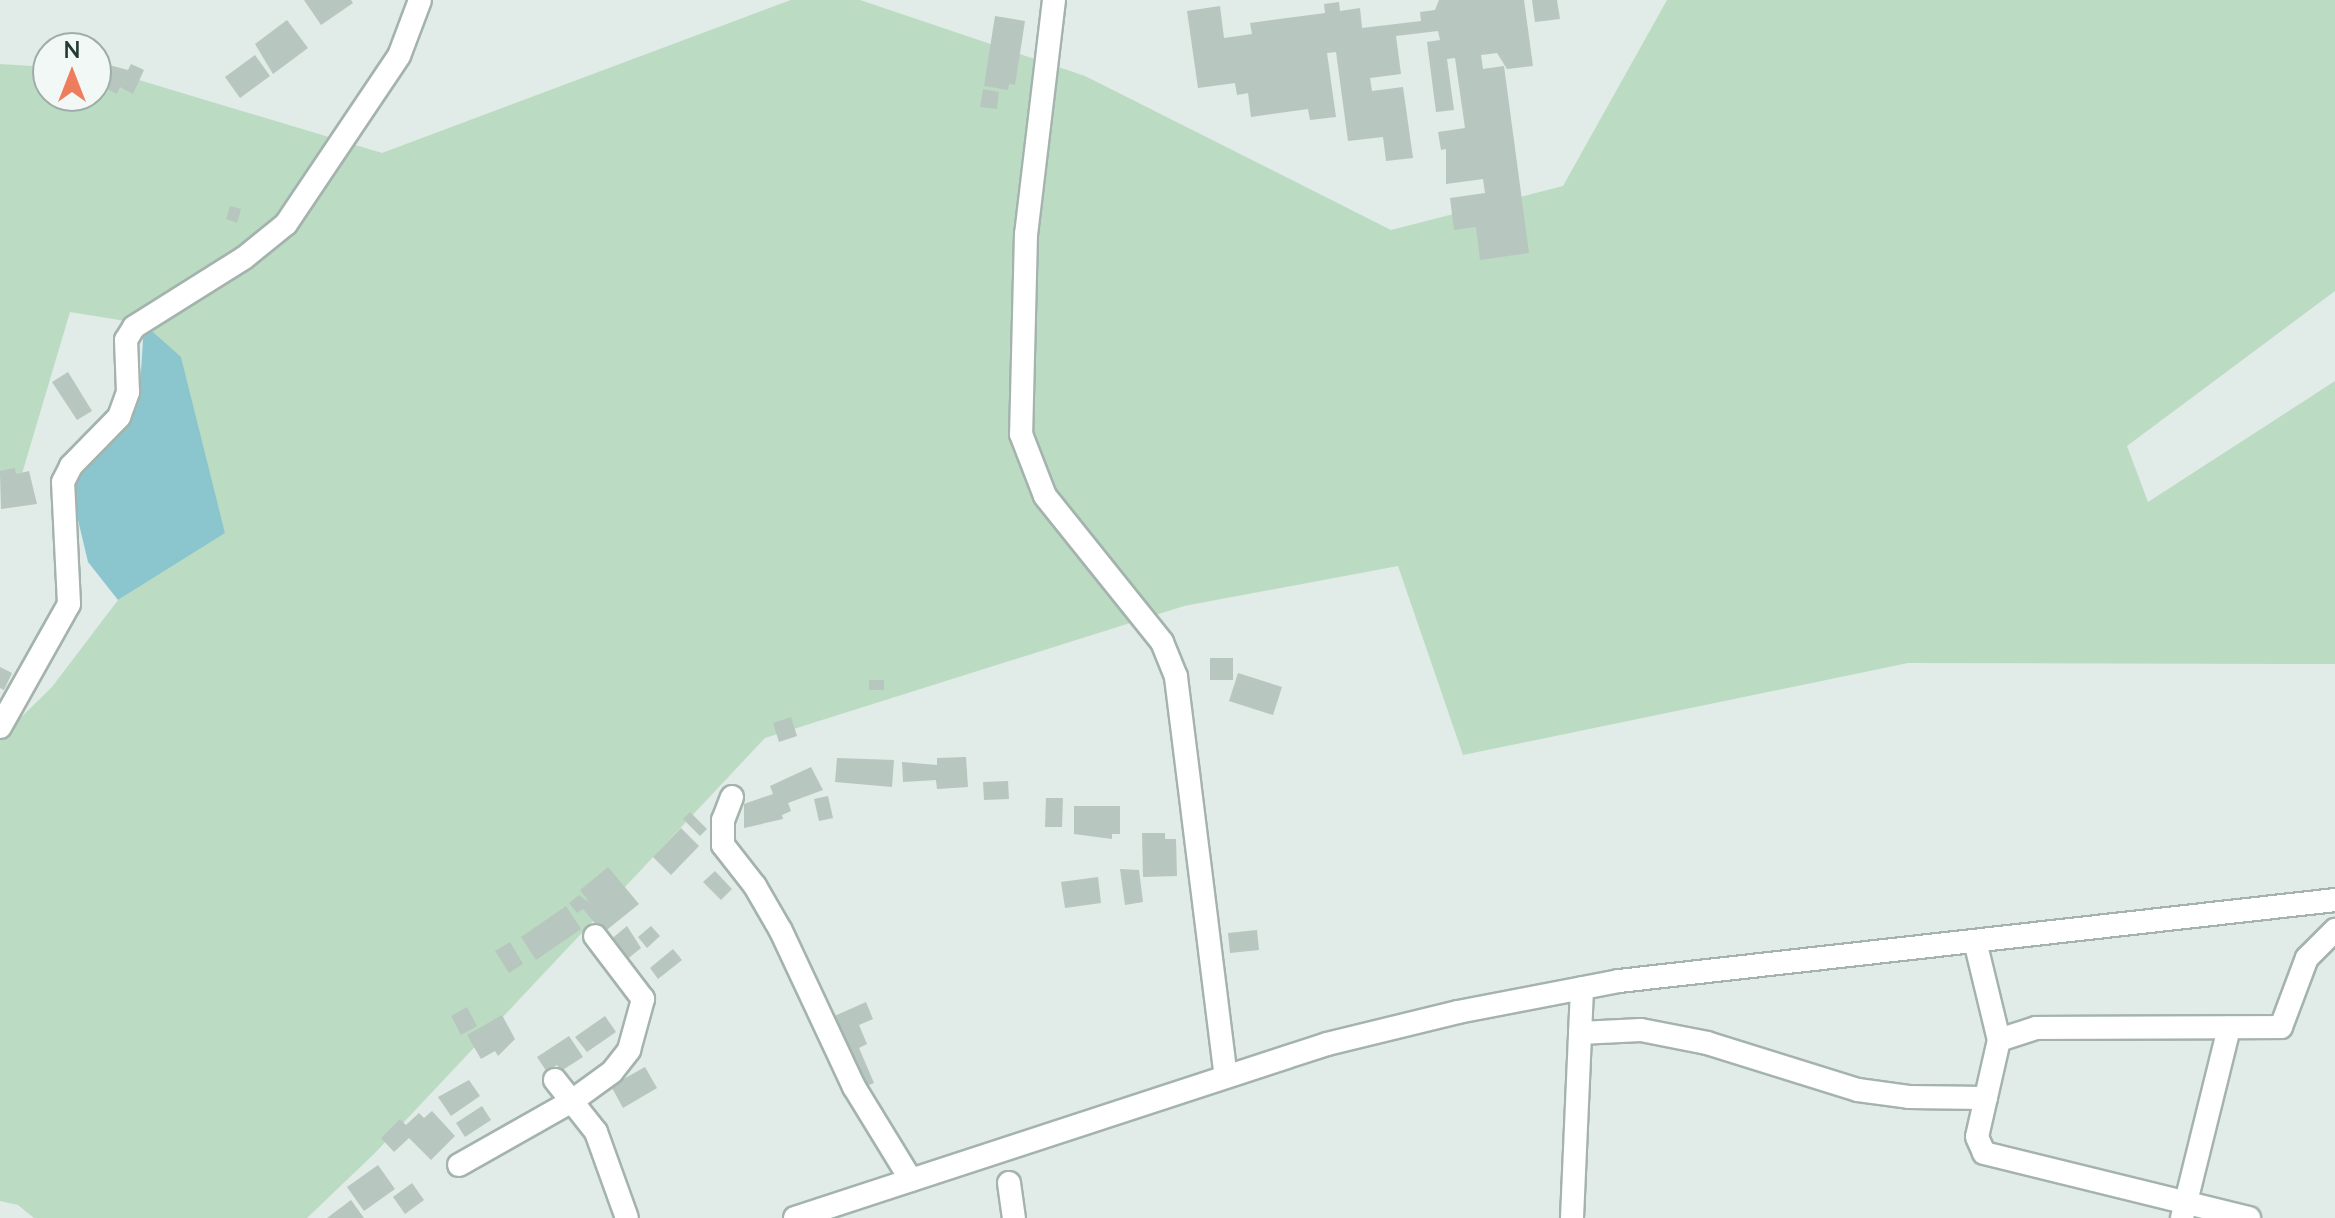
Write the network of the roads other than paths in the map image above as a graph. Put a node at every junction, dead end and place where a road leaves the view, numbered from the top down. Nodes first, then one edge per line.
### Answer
1 (420, 0) edge
2 (1054, 0) edge
3 (0, 727) edge
4 (732, 797) dead end
5 (2335, 900) edge
6 (2335, 930) edge
7 (595, 936) dead end
8 (1975, 941) junction
9 (1582, 988) junction
10 (2229, 1028) junction
11 (1580, 1033) junction
12 (1999, 1040) junction
13 (1226, 1076) junction
14 (555, 1080) dead end
15 (1986, 1098) junction
16 (572, 1101) junction
17 (459, 1165) dead end
18 (911, 1180) junction
19 (1009, 1183) dead end
20 (2184, 1210) edge
21 (627, 1218) edge
22 (795, 1218) edge
23 (1014, 1218) edge
24 (1572, 1218) edge
25 (2249, 1218) edge

1 - 3 street
2 - 13 street
4 - 18 street
5 - 8 street
6 - 10 street
7 - 16 street
8 - 9 street
8 - 12 street
9 - 11 street
9 - 13 street
10 - 12 street
10 - 20 street
11 - 15 street
11 - 24 street
12 - 15 street
13 - 18 street
14 - 16 street
15 - 20 street
16 - 17 street
16 - 21 street
18 - 22 street
19 - 23 street
20 - 25 street

